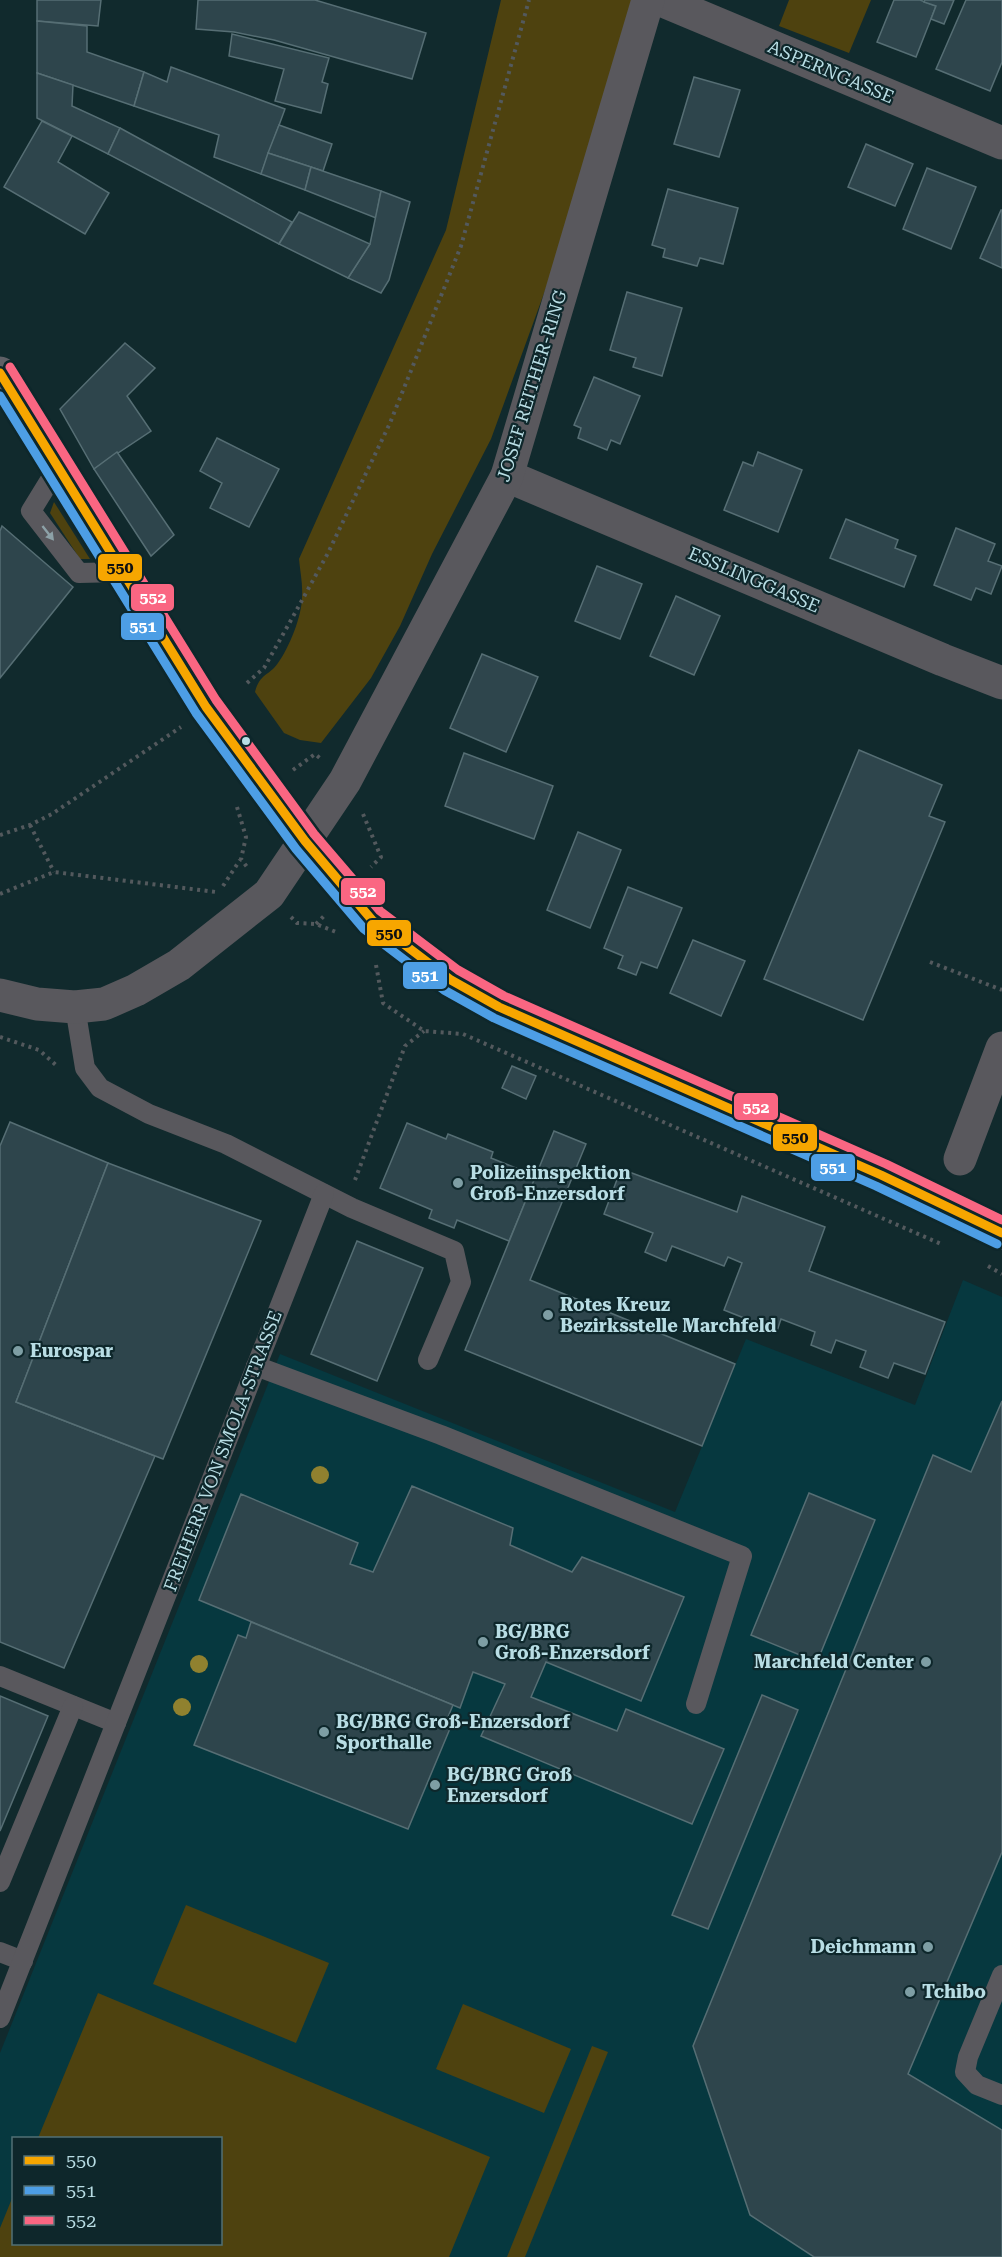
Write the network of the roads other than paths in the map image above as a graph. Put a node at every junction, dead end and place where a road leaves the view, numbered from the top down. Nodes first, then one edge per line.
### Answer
1 (648, 0) edge
2 (661, 0) edge
3 (1002, 143) edge
4 (0, 373) edge
5 (58, 467) junction
6 (507, 476) junction
7 (122, 572) junction
8 (1002, 683) edge
9 (305, 842) junction
10 (0, 995) edge
11 (75, 1008) junction
12 (1002, 1048) edge
13 (960, 1158) dead end
14 (324, 1194) junction
15 (1002, 1233) edge
16 (428, 1360) dead end
17 (256, 1366) junction
18 (0, 1676) edge
19 (696, 1704) dead end
20 (73, 1706) junction
21 (116, 1723) junction
22 (0, 1882) edge
23 (0, 1952) edge
24 (23, 1960) junction
25 (1002, 1976) edge
26 (0, 2018) edge
27 (1002, 2095) edge

1 - 6 street, JOSEF REITHER-RING
2 - 3 street, ASPERNGASSE
4 - 5 main road
5 - 7 main road
5 -> 7 lane
6 - 8 street, ESSLINGGASSE
6 - 9 street, JOSEF REITHER-RING
7 - 9 main road
9 - 11 street, JOSEF REITHER-RING
9 - 15 main road
10 - 11 street, JOSEF REITHER-RING
11 - 14 lane
12 - 13 street
14 - 16 lane
14 - 17 lane, FREIHERR VON SMOLA-STRASSE
17 - 19 lane
17 - 21 lane, FREIHERR VON SMOLA-STRASSE
18 - 20 lane
20 - 21 lane
20 - 22 lane
21 - 24 lane, FREIHERR VON SMOLA-STRASSE
23 - 24 lane
24 - 26 lane, FREIHERR VON SMOLA-STRASSE
25 - 27 lane

